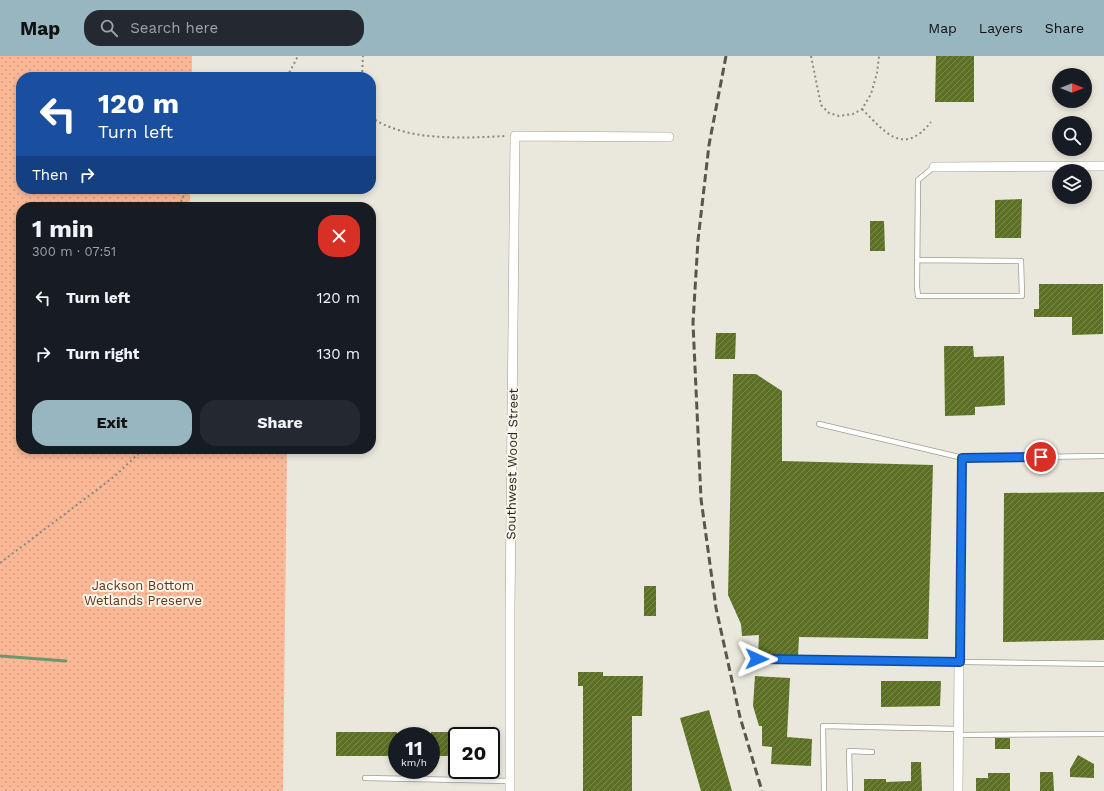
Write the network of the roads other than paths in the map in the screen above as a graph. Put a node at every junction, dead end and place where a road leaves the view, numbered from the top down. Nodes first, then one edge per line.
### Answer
1 (669, 137) dead end
2 (1104, 166) edge
3 (934, 167) joint
4 (917, 260) junction
5 (819, 424) dead end
6 (1104, 456) edge
7 (962, 458) junction
8 (757, 659) dead end
9 (960, 662) junction
10 (1104, 664) edge
11 (959, 732) junction
12 (1104, 734) edge
13 (872, 752) dead end
14 (365, 778) dead end
15 (510, 781) junction
16 (510, 791) edge
17 (824, 791) edge
18 (850, 791) edge
19 (958, 791) edge

1 - 15 street, Southwest Wood Street
2 - 3 street
3 - 4 lane
4 - 4 lane
5 - 7 lane
6 - 7 lane
7 - 9 lane
8 - 9 lane
9 - 10 lane
9 - 11 street
11 - 12 lane
11 - 17 lane
11 - 19 street
13 - 18 lane
14 - 15 lane
15 - 16 street, Southwest Wood Street

